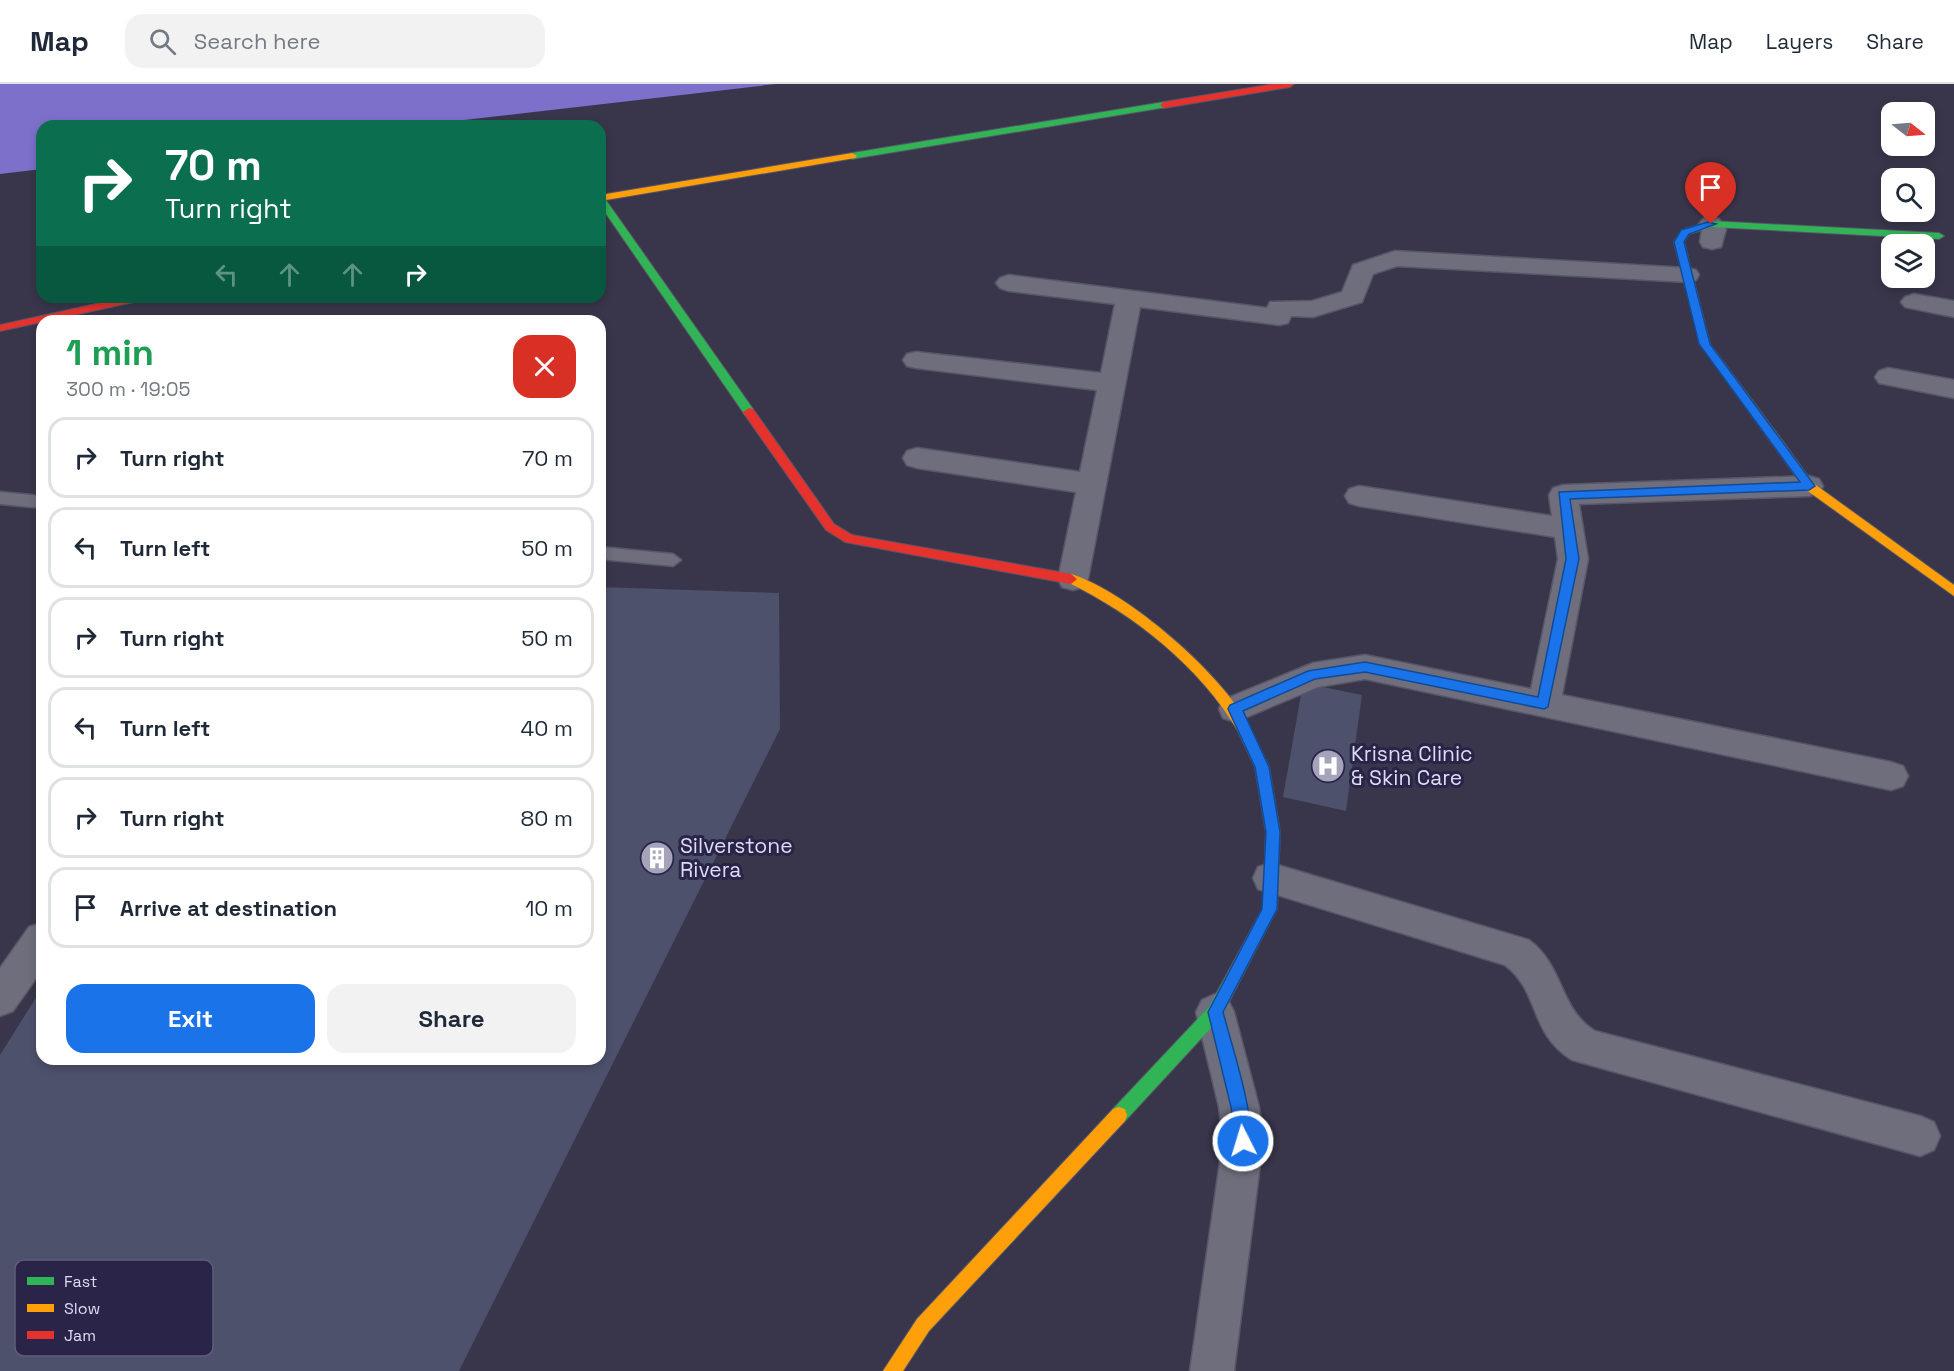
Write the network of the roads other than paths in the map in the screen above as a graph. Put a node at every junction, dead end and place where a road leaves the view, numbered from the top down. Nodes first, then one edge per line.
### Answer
1 (1290, 84) edge
2 (606, 197) edge
3 (606, 207) edge
4 (1939, 236) dead end
5 (1687, 275) junction
6 (1009, 283) dead end
7 (1129, 299) junction
8 (1914, 302) dead end
9 (115, 303) edge
10 (1954, 309) edge
11 (60, 315) edge
12 (36, 320) edge
13 (0, 328) edge
14 (916, 360) dead end
15 (1888, 377) dead end
16 (1112, 382) junction
17 (1954, 389) edge
18 (917, 458) dead end
19 (1092, 484) junction
20 (1809, 486) junction
21 (1359, 496) dead end
22 (0, 498) edge
23 (36, 501) edge
24 (1569, 529) junction
25 (606, 554) edge
26 (673, 560) dead end
27 (1073, 579) junction
28 (1954, 591) edge
29 (1544, 703) junction
30 (1235, 709) junction
31 (1891, 776) dead end
32 (1271, 878) junction
33 (36, 948) edge
34 (0, 999) edge
35 (1215, 1012) junction
36 (1920, 1136) dead end
37 (892, 1371) edge
38 (1212, 1371) edge

1 - 2 street
3 - 27 street
4 - 5 street
5 - 7 street
5 - 20 street
6 - 7 street
7 - 16 street
8 - 10 street
9 - 11 street
12 - 13 street
14 - 16 street
15 - 17 street
16 - 19 street
18 - 19 street
19 - 27 street
20 - 24 street
20 - 28 street
21 - 24 street
22 - 23 lane
24 - 29 street
25 - 26 lane
27 - 30 street
29 - 30 street
29 - 31 street
30 - 32 street
32 - 35 street
32 - 36 street
33 - 34 street
35 - 37 street
35 - 38 street

